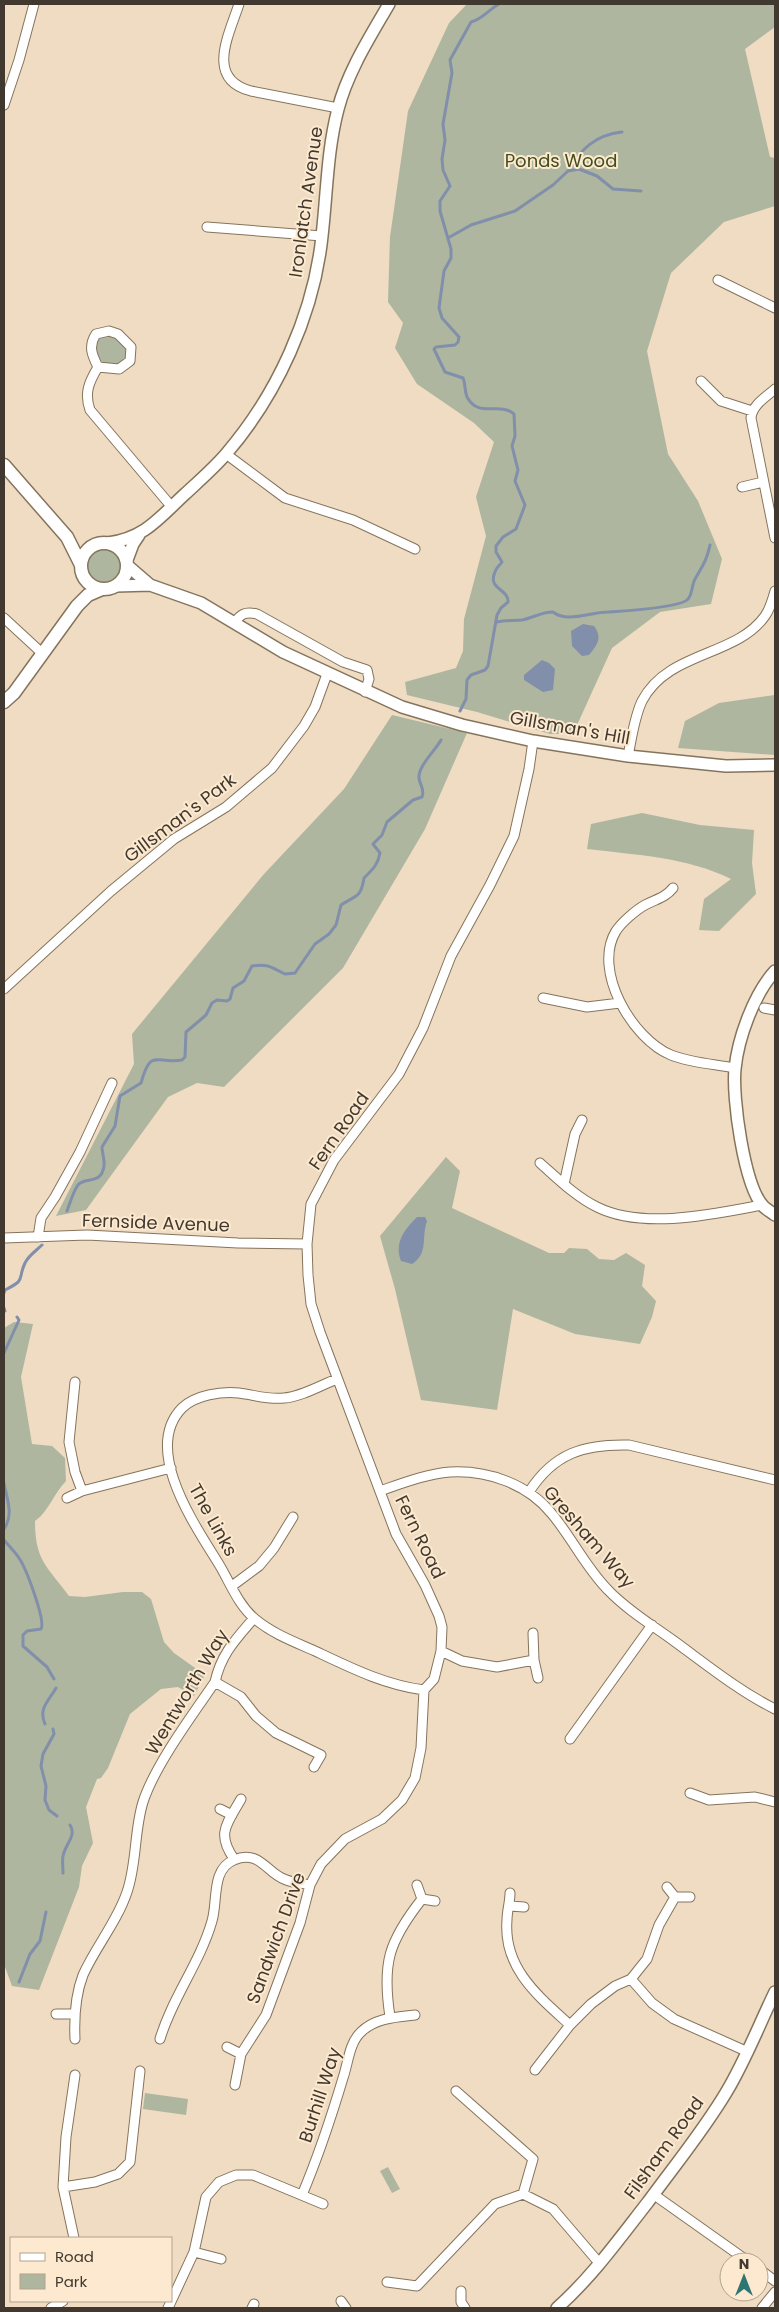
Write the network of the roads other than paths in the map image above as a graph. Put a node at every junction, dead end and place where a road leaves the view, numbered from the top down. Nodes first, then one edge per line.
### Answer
1 (34, 4) edge
2 (239, 4) edge
3 (390, 4) edge
4 (4, 105) edge
5 (338, 108) junction
6 (207, 227) dead end
7 (322, 236) junction
8 (718, 280) dead end
9 (775, 308) edge
10 (98, 367) junction
11 (701, 381) dead end
12 (775, 389) edge
13 (752, 411) junction
14 (226, 454) junction
15 (4, 465) edge
16 (763, 482) junction
17 (742, 487) dead end
18 (171, 506) junction
19 (139, 535) junction
20 (67, 537) junction
21 (775, 538) edge
22 (102, 544) junction
23 (415, 549) dead end
24 (127, 563) junction
25 (82, 571) junction
26 (150, 585) junction
27 (116, 586) junction
28 (102, 589) junction
29 (775, 591) edge
30 (77, 606) junction
31 (766, 615) junction
32 (4, 618) edge
33 (775, 620) edge
34 (234, 624) junction
35 (43, 654) junction
36 (327, 674) junction
37 (366, 692) junction
38 (4, 702) edge
39 (533, 741) junction
40 (628, 756) junction
41 (775, 765) edge
42 (673, 888) dead end
43 (775, 971) edge
44 (4, 989) edge
45 (543, 998) dead end
46 (620, 1003) junction
47 (764, 1008) dead end
48 (775, 1010) edge
49 (735, 1068) junction
50 (112, 1083) dead end
51 (577, 1123) dead end
52 (540, 1162) dead end
53 (564, 1184) junction
54 (762, 1205) junction
55 (775, 1215) edge
56 (38, 1237) junction
57 (4, 1238) edge
58 (307, 1244) junction
59 (337, 1379) junction
60 (75, 1382) dead end
61 (171, 1468) junction
62 (775, 1480) edge
63 (82, 1491) junction
64 (380, 1491) junction
65 (529, 1492) junction
66 (66, 1498) dead end
67 (293, 1517) dead end
68 (232, 1586) junction
69 (254, 1618) junction
70 (652, 1625) junction
71 (533, 1633) dead end
72 (440, 1651) junction
73 (534, 1660) junction
74 (538, 1678) dead end
75 (215, 1682) junction
76 (424, 1690) junction
77 (775, 1709) edge
78 (570, 1739) dead end
79 (314, 1767) dead end
80 (690, 1793) dead end
81 (241, 1799) dead end
82 (775, 1802) edge
83 (220, 1809) dead end
84 (232, 1815) junction
85 (234, 1859) junction
86 (310, 1885) junction
87 (417, 1885) dead end
88 (667, 1887) dead end
89 (510, 1893) dead end
90 (675, 1897) junction
91 (690, 1897) dead end
92 (422, 1899) junction
93 (435, 1901) dead end
94 (510, 1906) junction
95 (524, 1907) dead end
96 (631, 1979) junction
97 (775, 1992) edge
98 (56, 2014) dead end
99 (74, 2014) junction
100 (415, 2015) dead end
101 (390, 2017) junction
102 (570, 2025) junction
103 (75, 2039) dead end
104 (160, 2040) dead end
105 (227, 2047) dead end
106 (748, 2052) junction
107 (241, 2054) junction
108 (535, 2070) dead end
109 (140, 2071) dead end
110 (75, 2075) dead end
111 (235, 2085) dead end
112 (456, 2091) dead end
113 (63, 2187) junction
114 (523, 2194) junction
115 (653, 2194) junction
116 (302, 2195) junction
117 (323, 2204) dead end
118 (74, 2237) edge
119 (194, 2252) junction
120 (735, 2252) edge
121 (221, 2259) dead end
122 (600, 2264) junction
123 (387, 2282) dead end
124 (461, 2291) dead end
125 (775, 2292) edge
126 (172, 2294) edge
127 (451, 2304) dead end
128 (463, 2305) edge
129 (557, 2308) edge
130 (762, 2308) edge

1 - 4 street
2 - 5 street
3 - 5 street, Ironlatch Avenue
5 - 7 street, Ironlatch Avenue
6 - 7 street
7 - 14 street, Ironlatch Avenue
8 - 9 street
10 - 10 street
10 - 18 street
11 - 13 street
12 - 13 street
13 - 16 street
14 - 18 street, Ironlatch Avenue
14 - 23 street
15 - 20 main road
16 - 17 street
16 - 21 street
18 - 19 street, Ironlatch Avenue
19 - 22 street, Ironlatch Avenue
19 - 24 street
20 - 22 main road
20 - 25 main road
22 - 24 main road
22 - 25 main road
24 - 26 street, Gillsman's Hill
24 - 27 main road
25 - 28 main road
25 - 30 main road
26 - 27 street
26 - 34 street, Gillsman's Hill
27 - 28 main road
28 - 30 main road
29 - 31 street
30 - 35 main road
31 - 33 street
31 - 40 street
32 - 35 street
34 - 36 street, Gillsman's Hill
34 - 37 street
35 - 38 main road
36 - 37 street, Gillsman's Hill
36 - 44 street, Gillsman's Park
37 - 39 street, Gillsman's Hill
39 - 40 street, Gillsman's Hill
39 - 58 street, Fern Road
40 - 41 street, Gillsman's Hill
42 - 46 street
43 - 49 street
45 - 46 street
46 - 49 street
47 - 48 street
49 - 54 street
50 - 56 street
51 - 53 street
52 - 53 street
53 - 54 street
54 - 55 street
56 - 57 street, Fernside Avenue
56 - 58 street, Fernside Avenue
58 - 59 street, Fern Road
59 - 61 street, The Links
59 - 64 street, Fern Road
60 - 63 street
61 - 63 street
61 - 68 street, The Links
62 - 65 street
63 - 66 street
64 - 65 street, Gresham Way
64 - 72 street, Fern Road
65 - 70 street, Gresham Way
67 - 68 street
68 - 69 street, The Links
69 - 75 street, Wentworth Way
69 - 76 street, The Links
70 - 77 street, Gresham Way
70 - 78 street
71 - 73 street
72 - 73 street
72 - 76 street, Fern Road
73 - 74 street
75 - 79 street
75 - 99 street, Wentworth Way
76 - 86 street, Sandwich Drive
80 - 82 street
81 - 84 street
83 - 84 street
84 - 85 street
85 - 86 street
85 - 104 street
86 - 107 street, Sandwich Drive
87 - 92 street
88 - 90 street
89 - 94 street
90 - 91 street
90 - 96 street
92 - 93 street
92 - 101 street
94 - 95 street
94 - 102 street
96 - 102 street
96 - 106 street
97 - 106 street, Filsham Road
98 - 99 street
99 - 103 street, Wentworth Way
100 - 101 street, Burhill Way
101 - 116 street, Burhill Way
102 - 108 street
105 - 107 street
106 - 115 street, Filsham Road
107 - 111 street, Sandwich Drive
109 - 113 street
110 - 113 street
112 - 114 street
113 - 118 street
114 - 122 street
114 - 123 street
115 - 120 street
115 - 122 street, Filsham Road
116 - 117 street
116 - 119 street
119 - 121 street
119 - 126 street
122 - 129 street, Filsham Road
124 - 128 street
125 - 130 street
127 - 128 street

